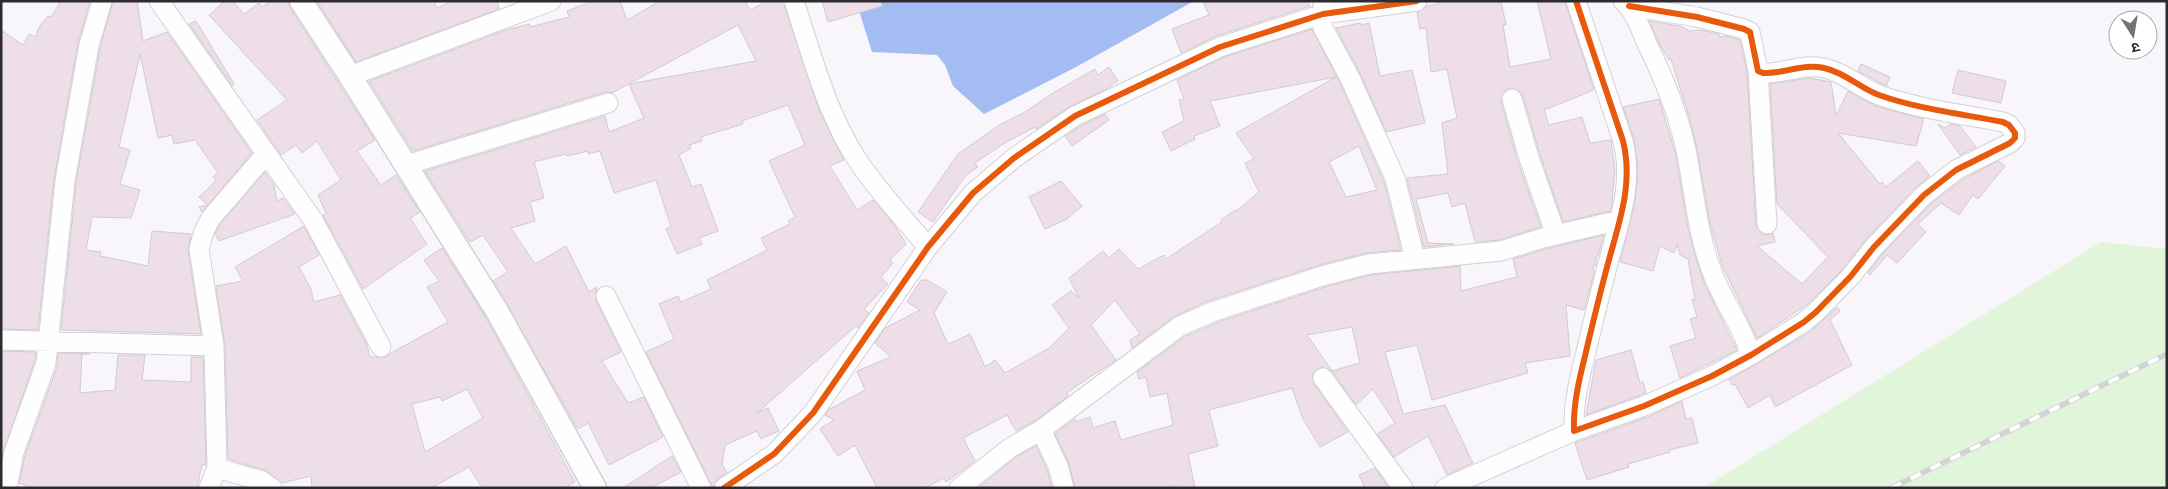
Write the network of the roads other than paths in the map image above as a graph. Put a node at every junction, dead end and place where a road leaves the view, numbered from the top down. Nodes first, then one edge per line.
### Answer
1 (102, 1) edge
2 (159, 1) edge
3 (301, 1) edge
4 (551, 1) edge
5 (794, 1) edge
6 (1417, 1) edge
7 (1576, 1) edge
8 (1626, 4) edge
9 (1323, 8) edge
10 (1758, 71) junction
11 (350, 76) junction
12 (1512, 99) dead end
13 (608, 103) dead end
14 (266, 154) junction
15 (406, 165) junction
16 (1620, 220) junction
17 (1767, 224) dead end
18 (1556, 235) junction
19 (928, 247) junction
20 (1415, 259) junction
21 (606, 296) dead end
22 (1, 340) edge
23 (49, 340) junction
24 (214, 346) junction
25 (381, 347) dead end
26 (1752, 355) junction
27 (1323, 378) dead end
28 (1041, 430) junction
29 (1574, 430) junction
30 (217, 468) junction
31 (7, 488) edge
32 (209, 488) edge
33 (272, 488) edge
34 (595, 488) edge
35 (701, 488) edge
36 (724, 488) edge
37 (959, 488) edge
38 (1064, 488) edge
39 (1403, 488) edge
40 (1445, 488) edge

1 - 23 street
2 - 14 street
3 - 11 street
4 - 11 street
5 - 19 street
6 - 9 street
7 - 16 street
8 - 10 street
8 - 26 street
9 - 19 street
9 - 20 street
10 - 17 street
10 - 26 street
11 - 15 street
12 - 18 street
13 - 15 street
14 - 24 street
14 - 25 street
15 - 34 street
16 - 18 street
16 - 29 street
18 - 20 street
19 - 36 street
20 - 28 street
21 - 35 street
22 - 23 street
23 - 24 street
23 - 31 street
24 - 30 street
26 - 29 street
27 - 39 street
28 - 37 street
28 - 38 street
29 - 40 street
30 - 32 street
30 - 33 street

